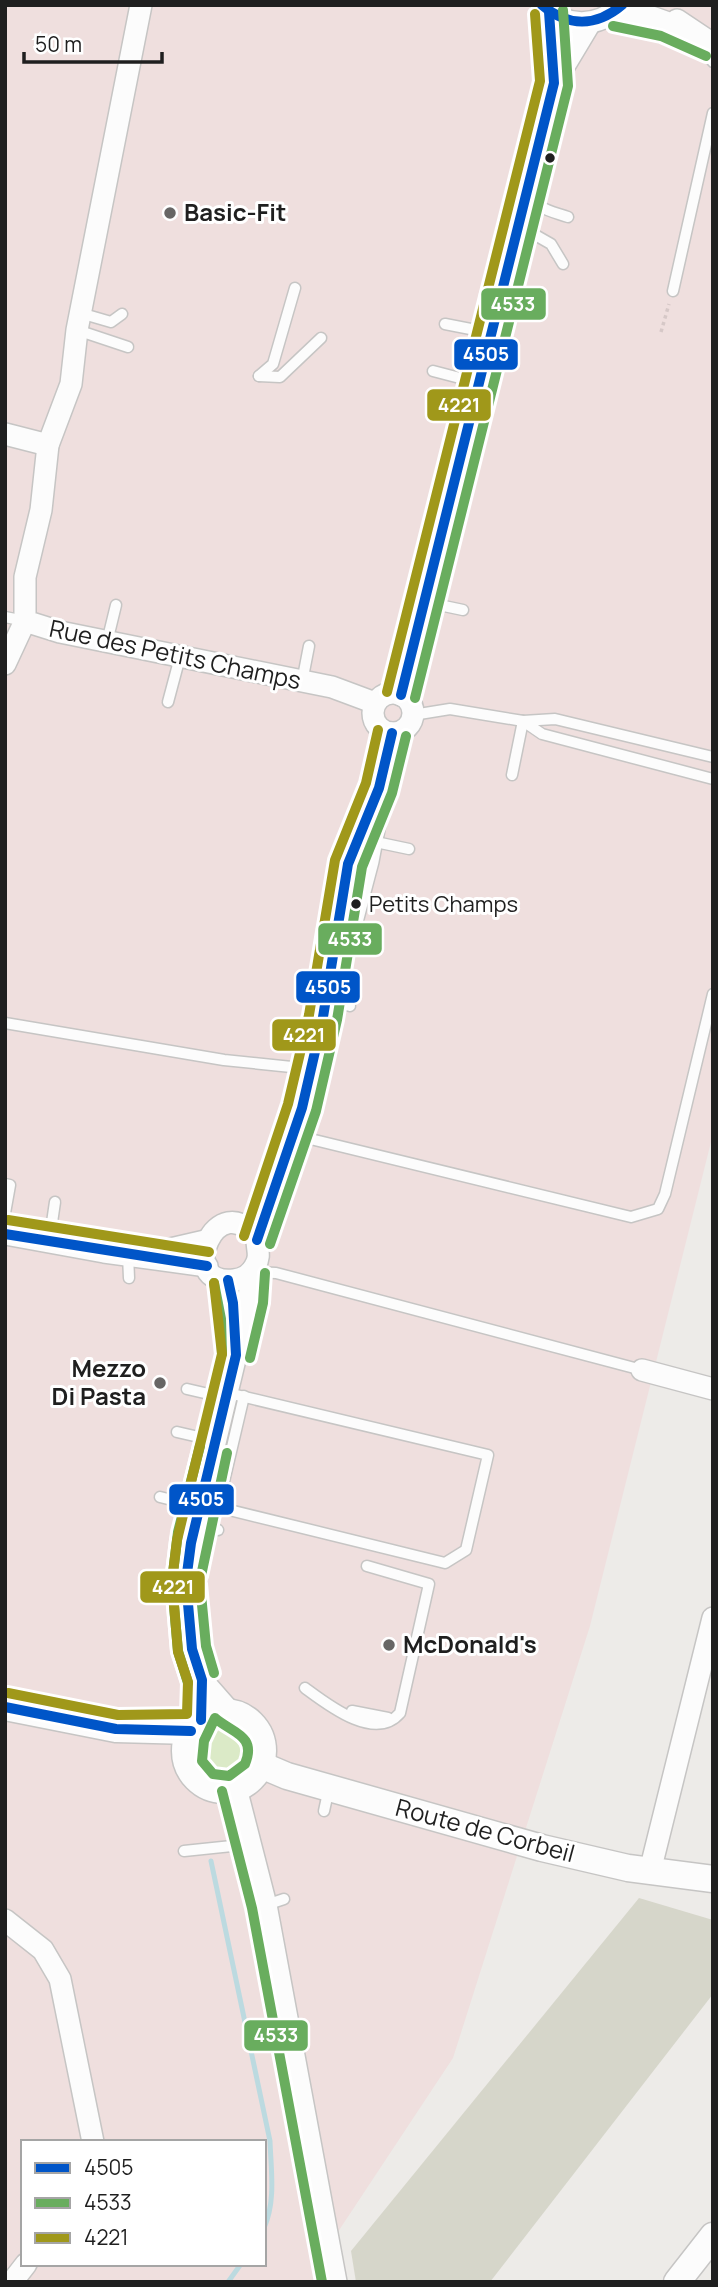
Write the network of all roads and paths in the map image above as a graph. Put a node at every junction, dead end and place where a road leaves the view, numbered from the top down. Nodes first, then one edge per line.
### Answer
1 (141, 5) edge
2 (659, 5) edge
3 (546, 9) edge
4 (618, 9) edge
5 (590, 23) junction
6 (688, 30) junction
7 (713, 44) edge
8 (713, 62) edge
9 (554, 83) junction
10 (713, 113) edge
11 (529, 177) junction
12 (568, 217) dead end
13 (513, 244) junction
14 (563, 264) dead end
15 (295, 288) dead end
16 (673, 291) dead end
17 (122, 314) dead end
18 (666, 314) dead end
19 (79, 321) junction
20 (445, 324) dead end
21 (661, 332) dead end
22 (491, 333) junction
23 (321, 338) dead end
24 (128, 347) dead end
25 (433, 371) dead end
26 (479, 383) junction
27 (5, 434) edge
28 (48, 445) junction
29 (425, 602) junction
30 (116, 605) dead end
31 (463, 610) dead end
32 (15, 619) edge
33 (107, 642) junction
34 (309, 646) dead end
35 (180, 657) junction
36 (5, 664) edge
37 (302, 682) junction
38 (401, 695) junction
39 (168, 702) dead end
40 (375, 703) junction
41 (413, 715) junction
42 (523, 721) junction
43 (392, 733) junction
44 (713, 757) edge
45 (512, 775) dead end
46 (713, 779) edge
47 (357, 838) junction
48 (410, 849) dead end
49 (713, 994) edge
50 (5, 1023) edge
51 (323, 1024) junction
52 (311, 1069) junction
53 (294, 1135) junction
54 (5, 1184) edge
55 (274, 1188) junction
56 (55, 1202) dead end
57 (5, 1213) edge
58 (240, 1226) junction
59 (5, 1234) edge
60 (257, 1240) junction
61 (205, 1241) junction
62 (49, 1243) junction
63 (134, 1255) junction
64 (207, 1266) junction
65 (251, 1272) junction
66 (129, 1278) dead end
67 (228, 1280) junction
68 (236, 1356) junction
69 (642, 1370) joint
70 (187, 1389) dead end
71 (713, 1389) edge
72 (233, 1396) junction
73 (177, 1432) dead end
74 (216, 1441) junction
75 (160, 1497) dead end
76 (204, 1509) junction
77 (218, 1530) dead end
78 (367, 1566) dead end
79 (713, 1618) edge
80 (202, 1680) junction
81 (305, 1688) dead end
82 (5, 1707) edge
83 (230, 1712) junction
84 (196, 1725) junction
85 (116, 1729) junction
86 (186, 1759) junction
87 (261, 1765) junction
88 (236, 1788) junction
89 (244, 1845) junction
90 (184, 1852) dead end
91 (650, 1871) junction
92 (713, 1880) edge
93 (5, 1920) edge
94 (93, 2140) edge
95 (713, 2236) edge
96 (24, 2266) edge
97 (12, 2282) edge
98 (336, 2282) edge
99 (677, 2282) edge

1 - 19 street, Rue des Petits Champs
2 - 6 street
3 - 5 street
3 - 9 street
4 - 5 street
4 - 6 street
5 - 9 street
6 - 7 street
6 - 8 lane
9 - 11 street
10 - 16 lane
11 - 12 lane
11 - 13 street
13 - 14 lane
13 - 22 street
15 - 23 lane
17 - 19 lane
18 - 21 path
19 - 24 lane
19 - 28 street, Rue des Petits Champs
20 - 22 lane
22 - 26 street
25 - 26 lane
26 - 29 street
27 - 28 street
28 - 32 street, Rue des Petits Champs
29 - 31 lane
29 - 38 street
30 - 33 lane
32 - 33 street, Rue des Petits Champs
32 - 36 street
33 - 35 street, Rue des Petits Champs
34 - 37 lane
35 - 37 street, Rue des Petits Champs
35 - 39 lane
37 - 40 street, Rue des Petits Champs
38 - 40 street
38 - 41 street
40 - 43 street
41 - 42 lane
41 - 43 street
42 - 44 lane
42 - 45 lane
42 - 46 lane
43 - 47 street
47 - 48 lane
47 - 51 street
47 - 51 street
49 - 53 lane
50 - 52 lane
51 - 52 street
52 - 53 street
53 - 55 street
54 - 57 lane
55 - 58 street
55 - 60 street
56 - 62 lane
58 - 60 street
58 - 61 street
59 - 62 street
60 - 65 street
61 - 63 street
61 - 64 street
62 - 63 street
63 - 64 street
63 - 66 lane
64 - 67 street
65 - 67 street
65 - 68 street
65 - 69 lane
67 - 68 street
68 - 72 street
69 - 71 street
70 - 72 lane
72 - 74 street
72 - 76 lane
72 - 76 lane
73 - 74 lane
74 - 76 street
75 - 76 lane
76 - 77 lane
76 - 80 street
78 - 81 lane
79 - 91 street
80 - 83 street
80 - 84 street
82 - 85 street
83 - 84 street
83 - 87 street
84 - 85 street
84 - 86 street
85 - 86 street
86 - 88 street
87 - 88 street
87 - 91 street, Route de Corbeil
88 - 89 street
89 - 90 lane
89 - 98 street
91 - 92 street, Route de Corbeil
93 - 94 street
95 - 99 street
96 - 97 street

